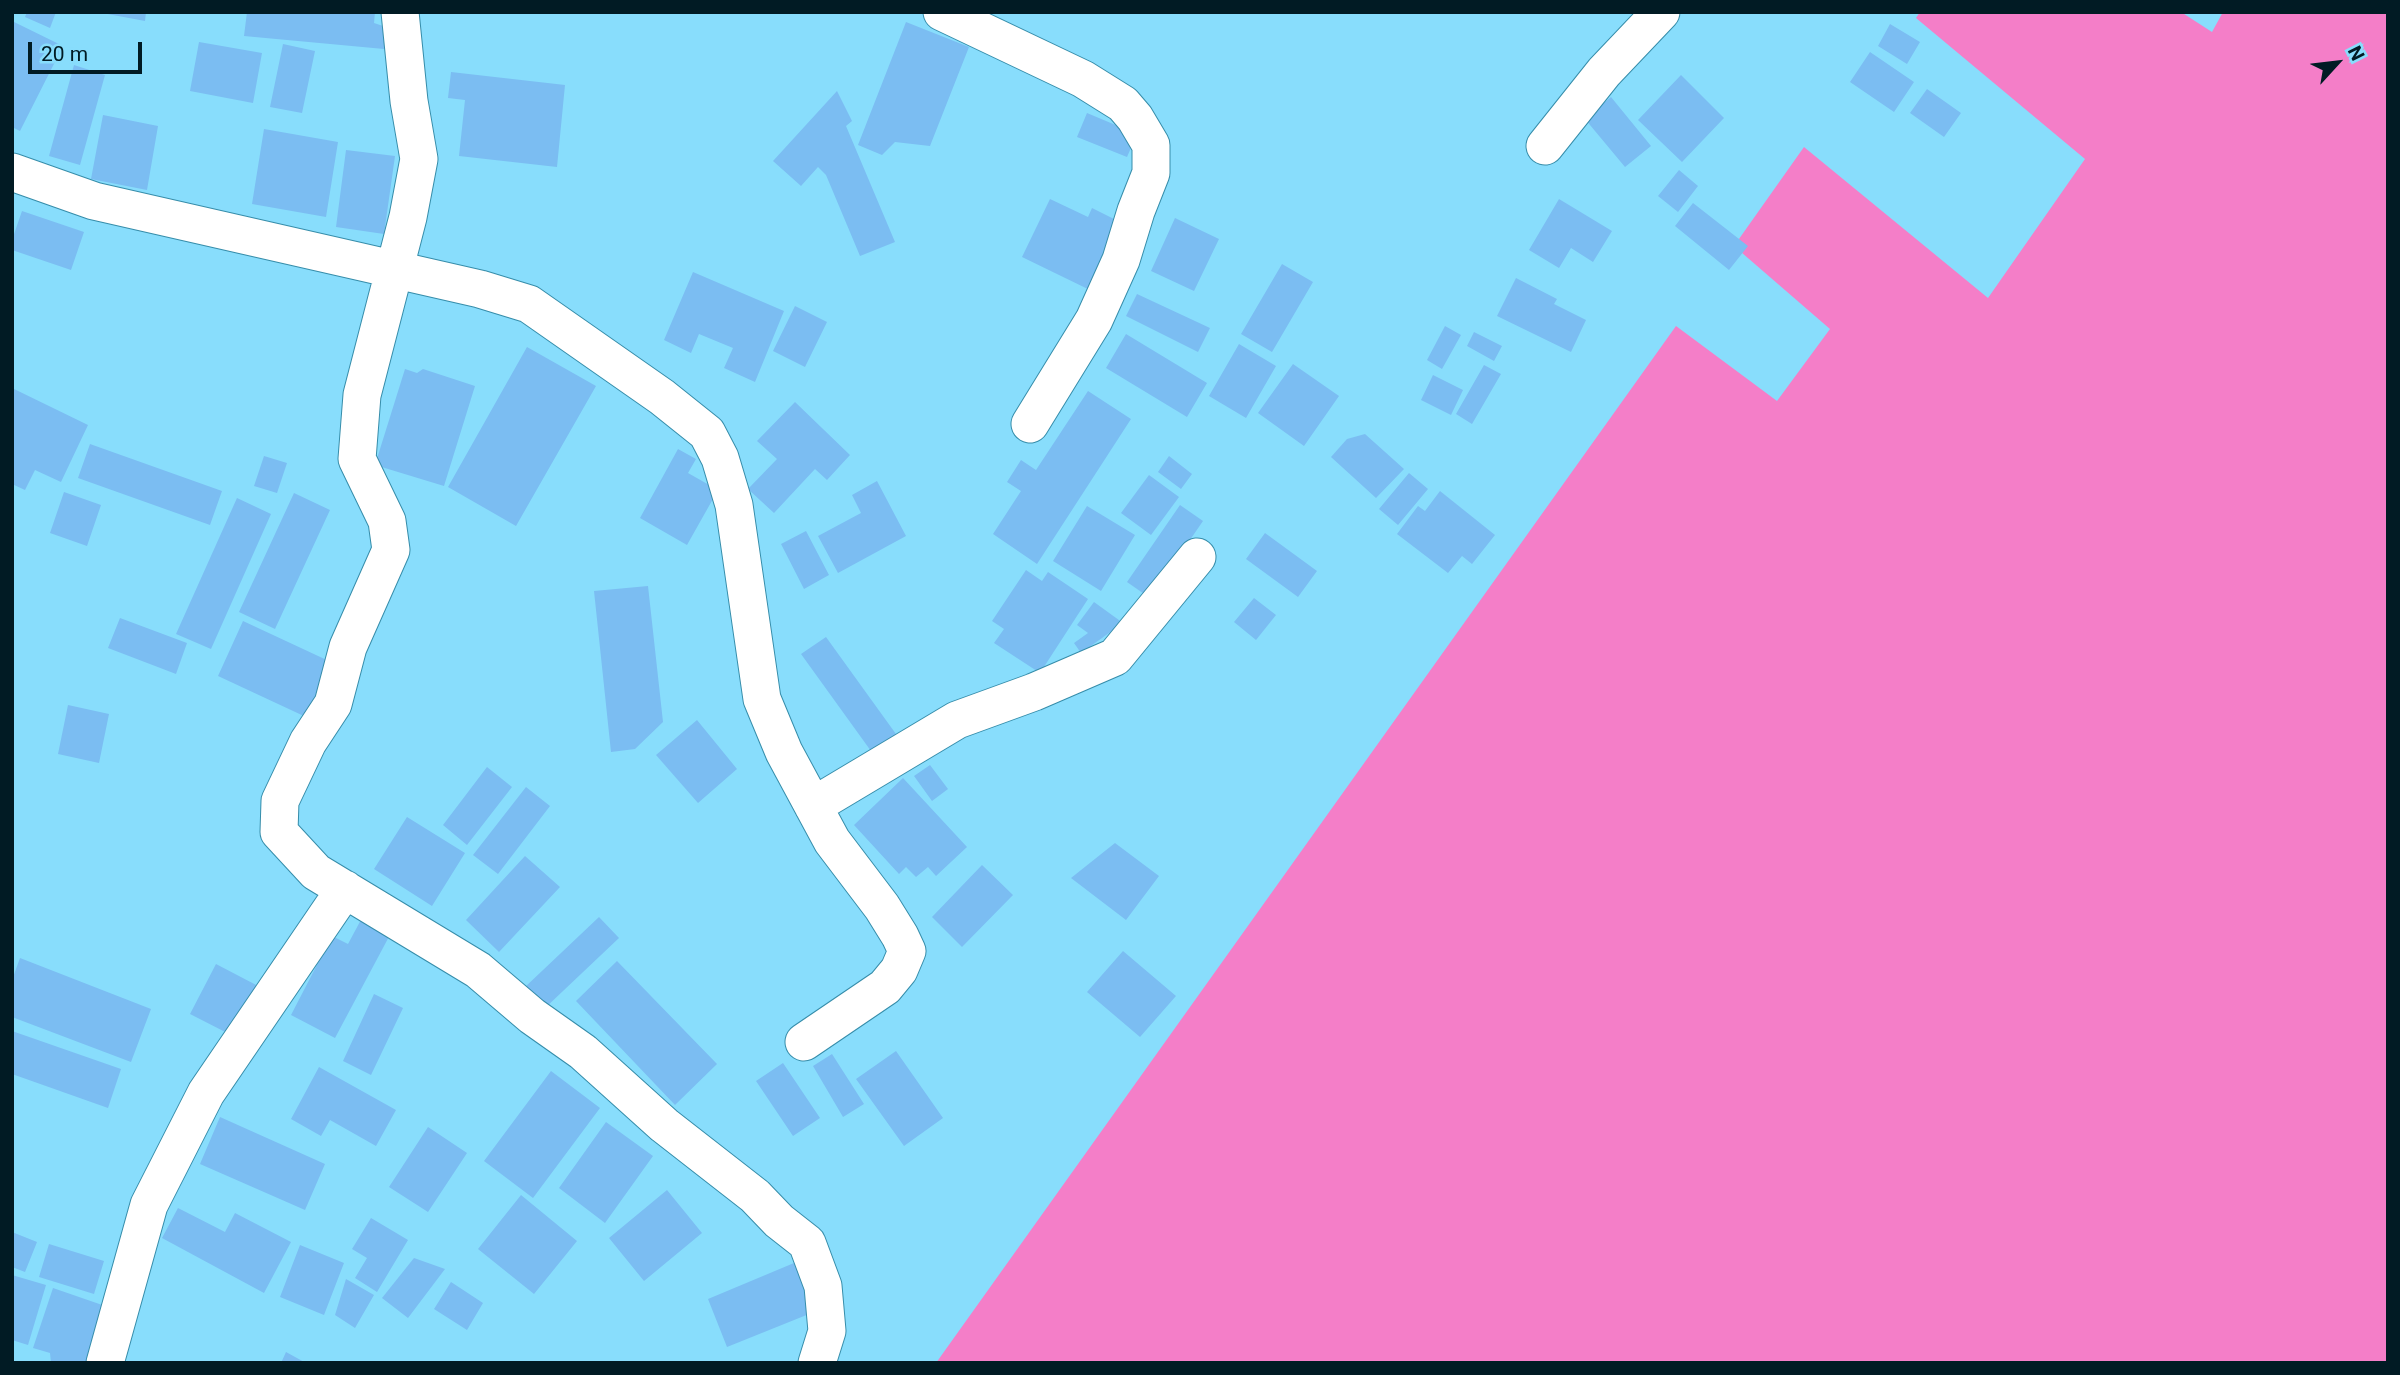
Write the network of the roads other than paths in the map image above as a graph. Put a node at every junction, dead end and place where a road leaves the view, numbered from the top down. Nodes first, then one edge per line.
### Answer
1 (400, 12) edge
2 (942, 12) edge
3 (1661, 12) edge
4 (1545, 146) dead end
5 (12, 173) edge
6 (395, 271) junction
7 (1030, 424) dead end
8 (1197, 557) dead end
9 (813, 806) junction
10 (345, 889) junction
11 (804, 1042) dead end
12 (105, 1363) edge
13 (817, 1363) edge

1 - 6 street
2 - 7 street
3 - 4 street
5 - 6 street
6 - 9 street
6 - 10 street
8 - 9 street
9 - 11 street
10 - 12 street
10 - 13 street

